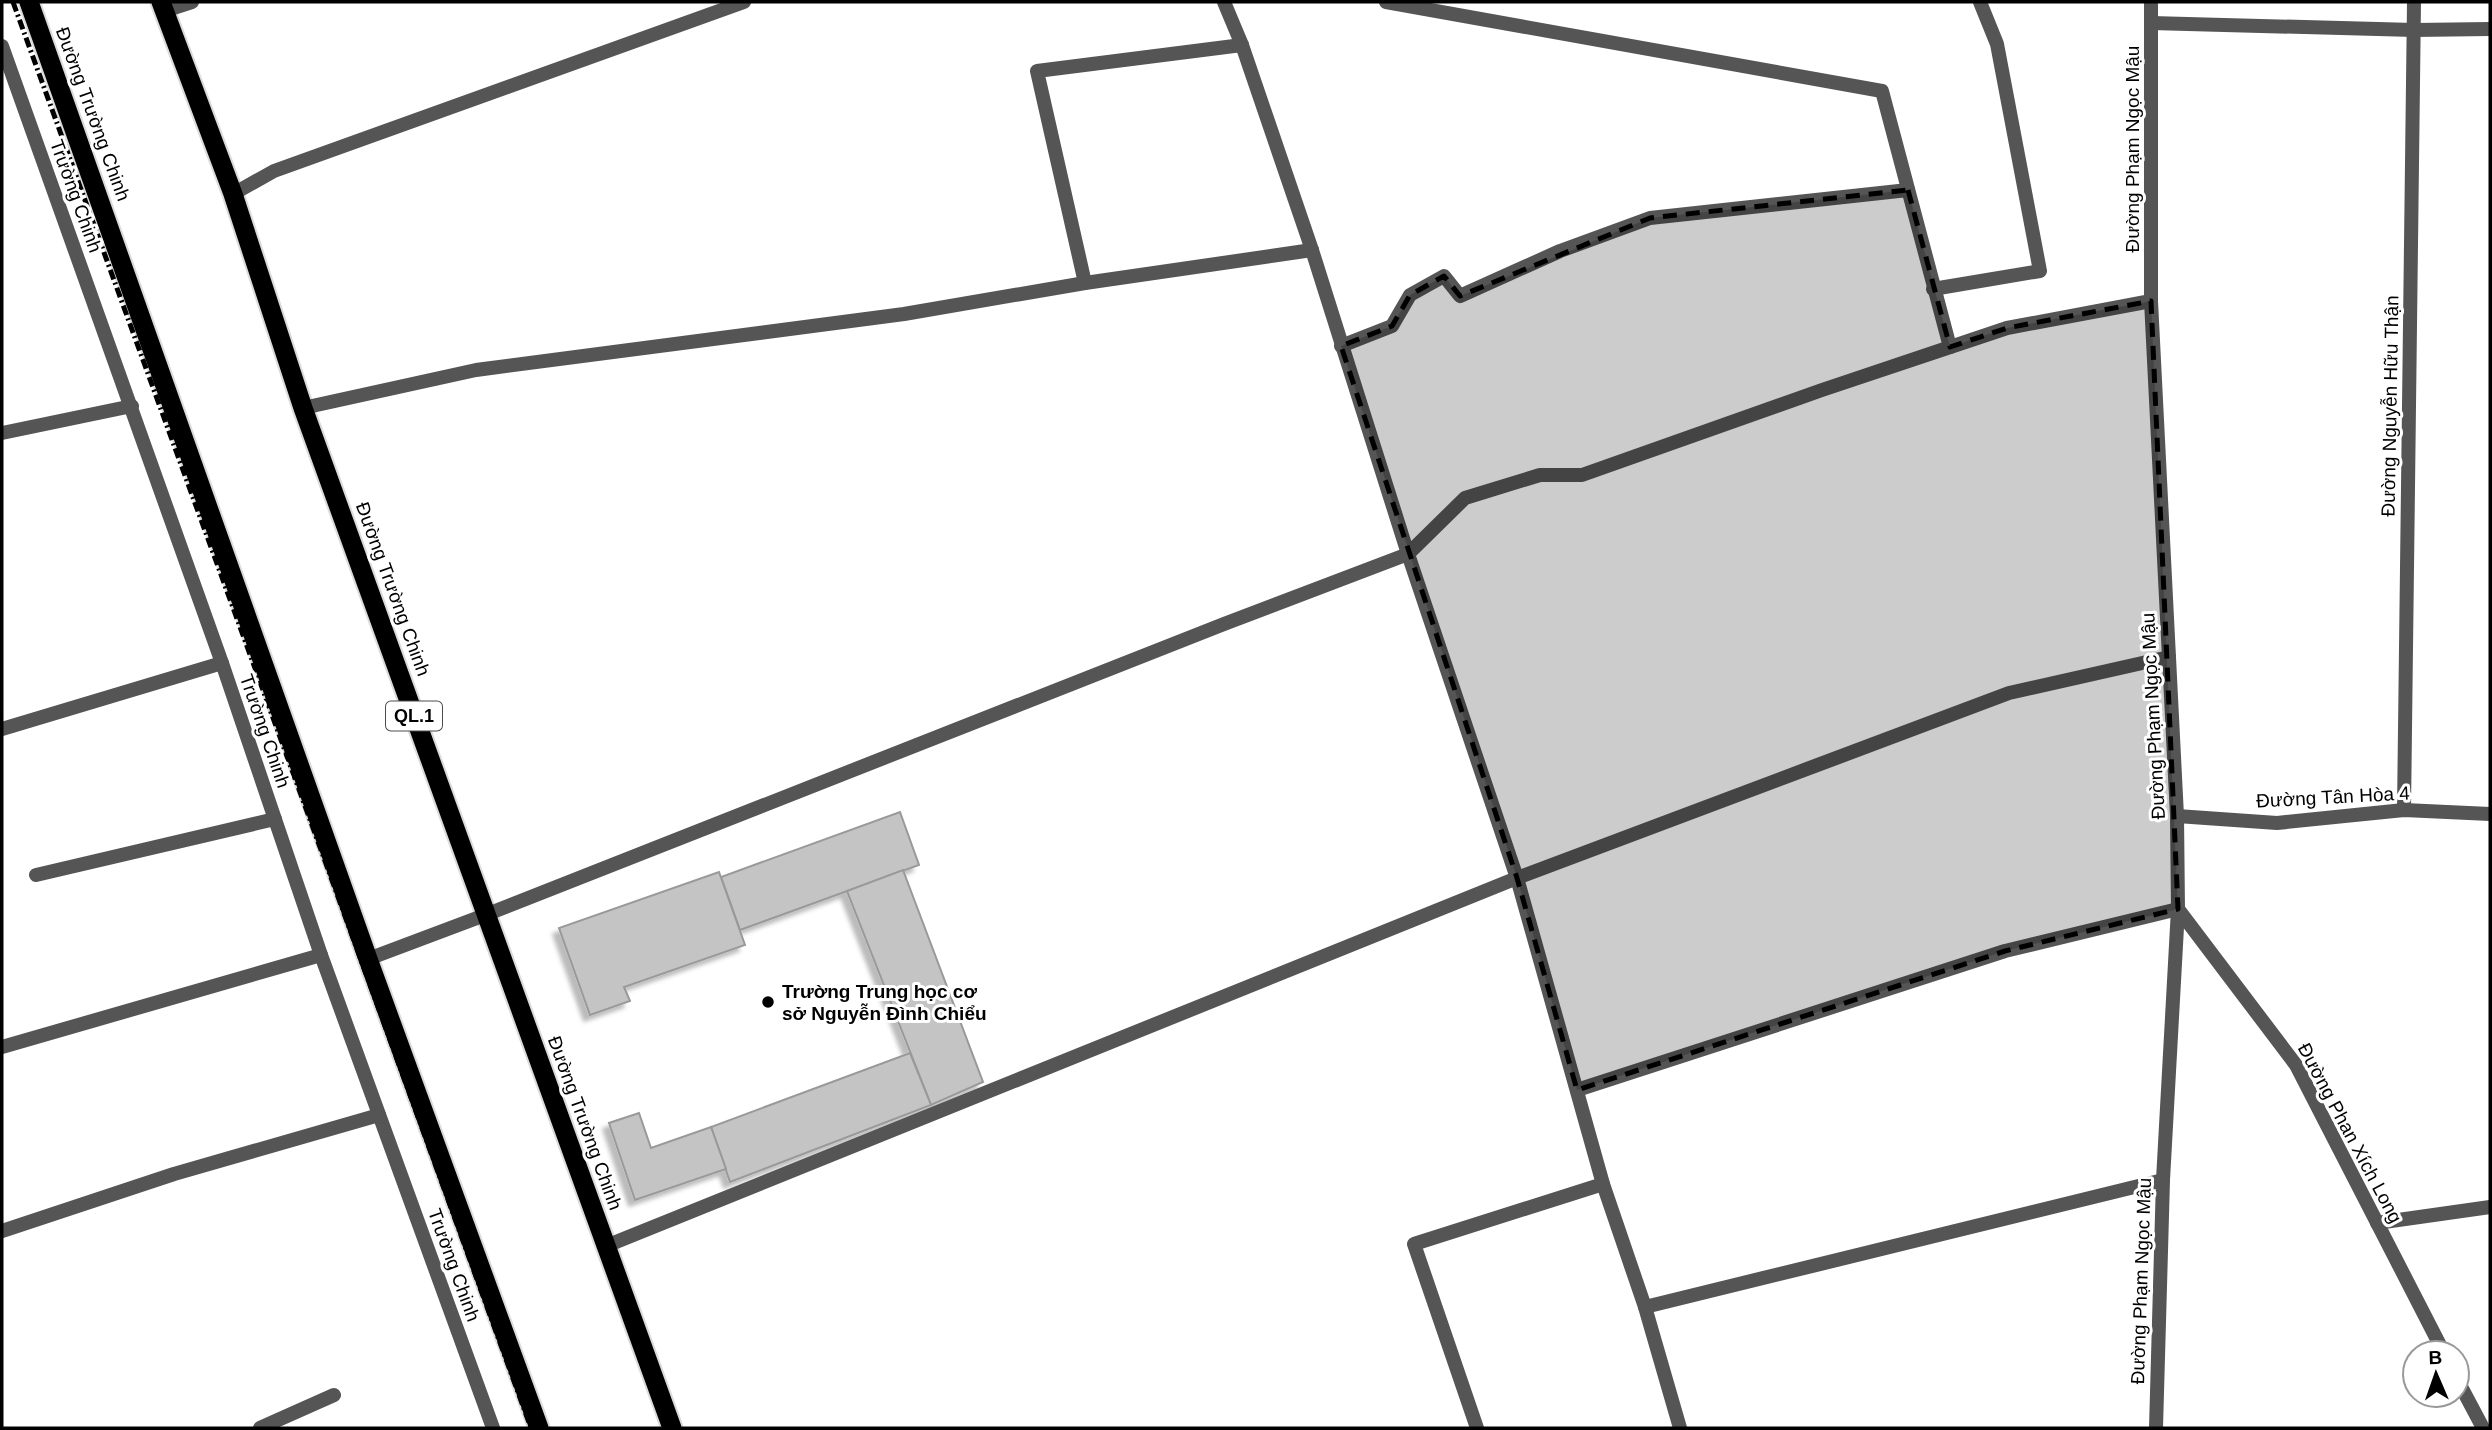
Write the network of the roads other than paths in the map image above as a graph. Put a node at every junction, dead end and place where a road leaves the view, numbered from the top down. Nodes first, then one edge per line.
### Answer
1 (29, 2) edge
2 (192, 2) edge
3 (744, 2) edge
4 (1224, 2) edge
5 (1386, 2) edge
6 (1980, 2) edge
7 (2151, 2) edge
8 (2414, 2) edge
9 (163, 7) edge
10 (2151, 23) junction
11 (2490, 29) edge
12 (2414, 30) junction
13 (1242, 45) junction
14 (3, 51) edge
15 (1908, 190) junction
16 (233, 194) junction
17 (1312, 250) junction
18 (1085, 283) junction
19 (1933, 289) junction
20 (2151, 301) junction
21 (1341, 346) junction
22 (1950, 347) junction
23 (132, 406) junction
24 (303, 408) junction
25 (2, 433) edge
26 (1408, 554) junction
27 (2169, 657) junction
28 (222, 663) junction
29 (2, 729) edge
30 (2404, 810) junction
31 (2490, 814) edge
32 (2177, 816) junction
33 (275, 819) junction
34 (36, 875) dead end
35 (1517, 878) junction
36 (2178, 909) junction
37 (485, 915) junction
38 (321, 955) junction
39 (368, 959) junction
40 (2, 1047) edge
41 (1577, 1090) junction
42 (379, 1115) junction
43 (2163, 1180) junction
44 (1603, 1184) junction
45 (2490, 1207) edge
46 (2377, 1223) junction
47 (2, 1231) edge
48 (606, 1246) junction
49 (1645, 1307) junction
50 (2437, 1339) edge
51 (334, 1395) dead end
52 (2471, 1405) edge
53 (260, 1428) edge
54 (493, 1428) edge
55 (540, 1428) edge
56 (672, 1428) edge
57 (1478, 1428) edge
58 (1681, 1428) edge
59 (2156, 1428) edge
60 (2483, 1428) edge

1 - 39 highway, Đường Trường Chinh
2 - 9 street
3 - 16 street
4 - 13 street
5 - 15 street
6 - 19 street
7 - 10 street, Đường Phạm Ngọc Mậu
8 - 12 street, Đường Nguyễn Hữu Thận
9 - 16 highway, Đường Trường Chinh / QL.1
10 - 12 street
10 - 20 street, Đường Phạm Ngọc Mậu
11 - 12 street
12 - 30 street, Đường Nguyễn Hữu Thận
13 - 17 street
13 - 18 street
14 - 23 street, Trường Chinh
15 - 19 street
15 - 21 street
16 - 24 highway, Đường Trường Chinh / QL.1
17 - 18 street
17 - 21 street
18 - 24 street
19 - 22 street
20 - 22 street
20 - 27 street, Đường Phạm Ngọc Mậu
21 - 26 street
22 - 26 street
23 - 25 street
23 - 28 street, Trường Chinh
24 - 37 highway, Đường Trường Chinh / QL.1
26 - 35 street
26 - 37 street
27 - 32 street, Đường Phạm Ngọc Mậu
27 - 35 street
28 - 29 street
28 - 33 street, Trường Chinh
30 - 31 street, Đường Tân Hòa 4
30 - 32 street, Đường Tân Hòa 4
32 - 36 street, Đường Phạm Ngọc Mậu
33 - 34 street
33 - 38 street, Trường Chinh
35 - 41 street
35 - 48 street
36 - 41 street
36 - 43 street, Đường Phạm Ngọc Mậu
36 - 46 street, Đường Phan Xích Long
37 - 39 street
37 - 48 highway, Đường Trường Chinh / QL.1
38 - 40 street
38 - 42 street, Trường Chinh
39 - 55 highway, Đường Trường Chinh
41 - 44 street
42 - 47 street
42 - 54 street, Trường Chinh
43 - 49 street
43 - 59 street, Đường Phạm Ngọc Mậu
44 - 49 street
44 - 57 street
45 - 46 street
46 - 50 street, Đường Phan Xích Long
48 - 56 highway, Đường Trường Chinh / QL.1
49 - 58 street
51 - 53 street
52 - 60 street

